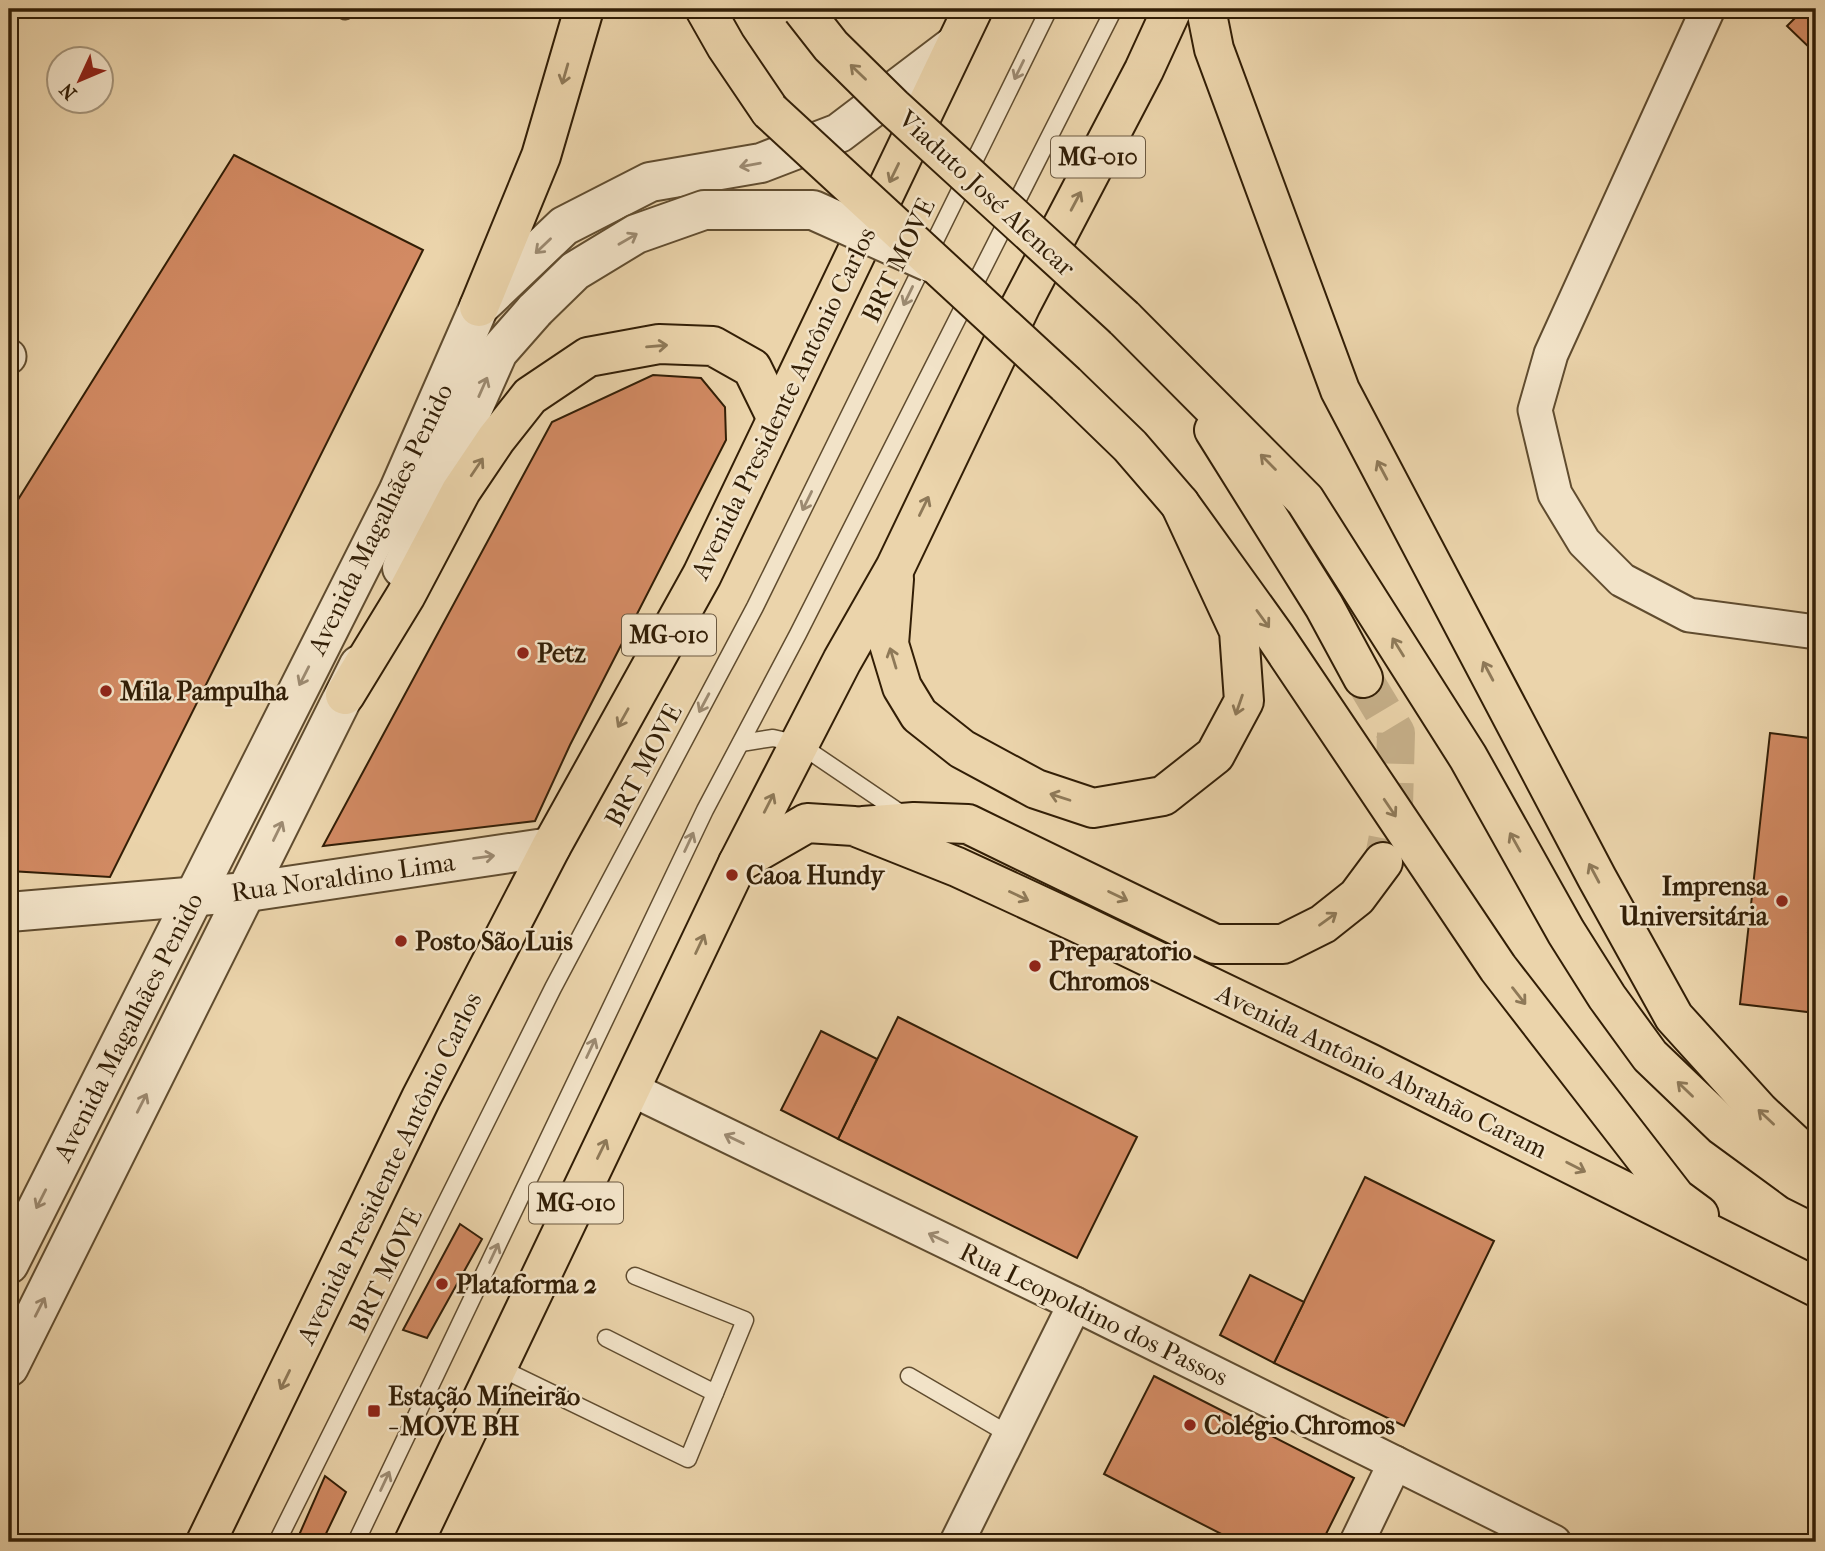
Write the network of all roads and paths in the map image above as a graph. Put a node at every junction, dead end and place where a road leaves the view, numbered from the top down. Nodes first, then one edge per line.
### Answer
1 (583, 9) edge
2 (705, 9) edge
3 (802, 9) edge
4 (973, 9) edge
5 (1049, 9) edge
6 (1114, 9) edge
7 (1172, 9) edge
8 (1206, 9) edge
9 (1708, 9) edge
10 (955, 46) junction
11 (938, 266) junction
12 (479, 307) junction
13 (1178, 371) junction
14 (776, 417) junction
15 (1180, 504) junction
16 (895, 568) junction
17 (1816, 632) edge
18 (1363, 678) tunnel mouth
19 (345, 695) junction
20 (741, 743) junction
21 (799, 744) junction
22 (914, 822) junction
23 (854, 827) junction
24 (551, 847) junction
25 (1383, 862) tunnel mouth
26 (738, 863) junction
27 (957, 867) junction
28 (247, 892) junction
29 (193, 897) junction
30 (9, 912) edge
31 (631, 1089) junction
32 (1816, 1164) edge
33 (1816, 1189) edge
34 (1754, 1256) junction
35 (9, 1264) edge
36 (635, 1276) dead end
37 (1816, 1287) edge
38 (1075, 1304) junction
39 (606, 1338) dead end
40 (9, 1367) edge
41 (498, 1367) junction
42 (909, 1376) dead end
43 (715, 1393) junction
44 (1010, 1435) junction
45 (1395, 1463) junction
46 (206, 1542) edge
47 (277, 1542) edge
48 (356, 1542) edge
49 (414, 1542) edge
50 (957, 1542) edge
51 (1357, 1542) edge
52 (1551, 1542) edge

1 -> 12 main road
2 - 11 main road, bridge
13 -> 3 main road, Viaduto José Alencar, bridge
4 - 10 main road, Avenida Presidente Antônio Carlos / MG-010
5 -> 47 lane, BRT MOVE
6 - 20 lane
16 -> 7 main road, MG-010
32 -> 8 main road
9 - 17 street
10 -> 12 street, Avenida Magalhães Penido
10 -> 14 main road, Avenida Presidente Antônio Carlos / MG-010
11 - 15 main road, Avenida Antônio Abrahão Caram, bridge
19 -> 11 street, Avenida Magalhães Penido, bridge
12 -> 29 street, Avenida Magalhães Penido
13 - 18 main road
33 -> 13 main road
19 -> 14 main road
14 -> 24 main road, Avenida Presidente Antônio Carlos / MG-010
15 -> 16 main road
15 -> 34 main road, Avenida Antônio Abrahão Caram
16 - 21 main road, MG-010
28 -> 19 street, Avenida Magalhães Penido
20 - 21 lane
48 -> 20 lane
21 - 22 lane
26 -> 21 main road, MG-010
22 - 23 main road
22 -> 25 main road
22 - 27 lane
23 - 26 main road, Avenida Antônio Abrahão Caram
23 - 27 main road, Avenida Antônio Abrahão Caram
28 -> 24 street, Rua Noraldino Lima
24 -> 46 main road, Avenida Presidente Antônio Carlos / MG-010
31 -> 26 main road, MG-010
27 -> 34 main road, Avenida Antônio Abrahão Caram
28 - 29 street, Rua Noraldino Lima
40 -> 28 street, Avenida Magalhães Penido
29 - 30 street, Rua Noraldino Lima
29 -> 35 street, Avenida Magalhães Penido
38 -> 31 street, Rua Leopoldino dos Passos
41 -> 31 main road, MG-010
34 - 37 main road, Avenida Antônio Abrahão Caram
36 - 43 lane
38 - 44 street
38 - 45 street, Rua Leopoldino dos Passos
39 - 43 lane
41 - 43 lane
41 - 49 main road, MG-010
42 - 44 lane
44 - 50 street
45 - 51 street
45 - 52 street, Rua Leopoldino dos Passos

